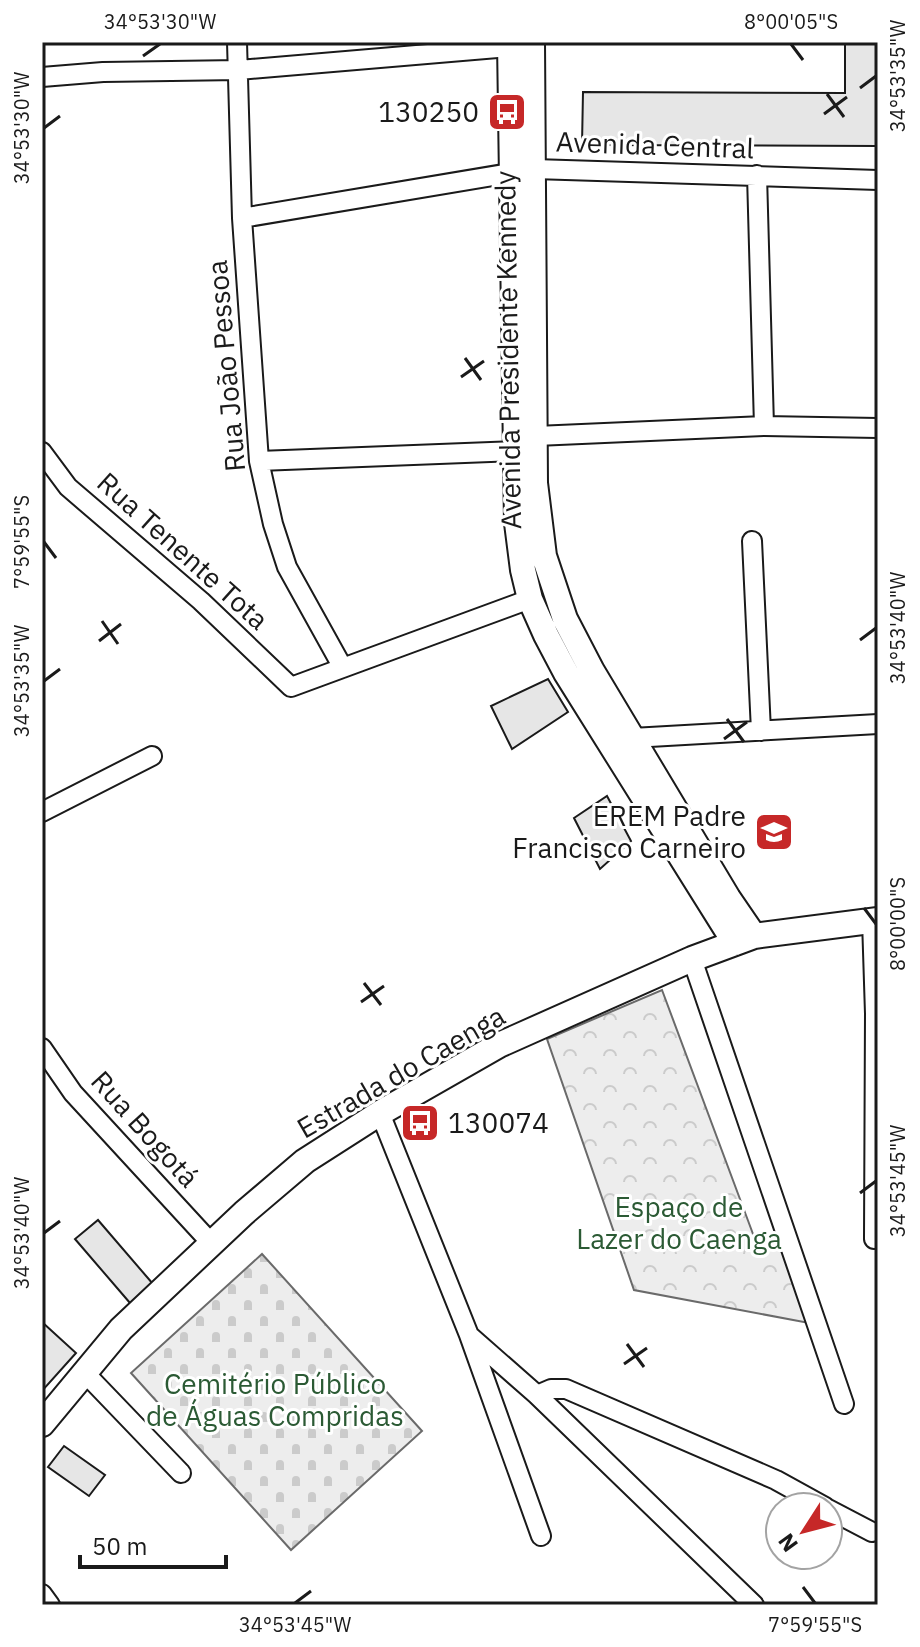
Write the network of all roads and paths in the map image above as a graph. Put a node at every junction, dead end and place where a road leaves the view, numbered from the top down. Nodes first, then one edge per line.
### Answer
1 (237, 42) edge
2 (518, 44) edge
3 (239, 70) junction
4 (42, 77) edge
5 (523, 172) junction
6 (757, 175) junction
7 (878, 180) edge
8 (242, 218) junction
9 (764, 426) junction
10 (878, 428) edge
11 (536, 436) junction
12 (516, 451) junction
13 (42, 452) edge
14 (259, 461) junction
15 (752, 541) dead end
16 (530, 599) junction
17 (343, 668) junction
18 (878, 724) edge
19 (761, 731) junction
20 (632, 738) junction
21 (152, 756) dead end
22 (42, 812) edge
23 (875, 920) edge
24 (745, 939) junction
25 (692, 959) junction
26 (42, 1048) edge
27 (380, 1113) junction
28 (874, 1239) dead end
29 (212, 1244) junction
30 (469, 1335) junction
31 (84, 1372) junction
32 (537, 1395) junction
33 (844, 1404) dead end
34 (42, 1424) edge
35 (181, 1473) dead end
36 (796, 1491) edge
37 (844, 1517) edge
38 (872, 1532) dead end
39 (541, 1536) dead end
40 (42, 1594) edge
41 (50, 1605) edge
42 (754, 1605) edge

1 - 3 street, Rua João Pessoa
2 - 3 street
2 - 5 main road, Avenida Presidente Kennedy
3 - 4 street
3 - 8 street, Rua João Pessoa
5 - 6 street, Avenida Central
5 - 8 street, Avenida Central
5 - 11 main road, Avenida Presidente Kennedy
5 - 12 main road, Avenida Presidente Kennedy
6 - 7 street, Avenida Central
6 - 9 street
8 - 14 street, Rua João Pessoa
9 - 10 street
9 - 11 street
11 - 20 main road, Avenida Presidente Kennedy
12 - 14 street
12 - 16 main road, Avenida Presidente Kennedy
13 - 17 street, Rua Tenente Tota
14 - 17 street, Rua João Pessoa
15 - 19 street
16 - 17 street
16 - 24 main road, Avenida Presidente Kennedy
18 - 19 street
19 - 20 street
20 - 24 main road, Avenida Presidente Kennedy
21 - 22 street
23 - 24 main road, Estrada do Caenga
23 - 28 street
24 - 25 main road, Estrada do Caenga
25 - 27 main road, Estrada do Caenga
25 - 33 street
26 - 29 street, Rua Bogotá
27 - 29 main road, Estrada do Caenga
27 - 30 street
29 - 31 main road, Estrada do Caenga
30 - 32 street
30 - 39 street
31 - 34 main road, Estrada do Caenga
31 - 35 street
32 - 36 street
32 - 42 street
37 - 38 street
40 - 41 street

